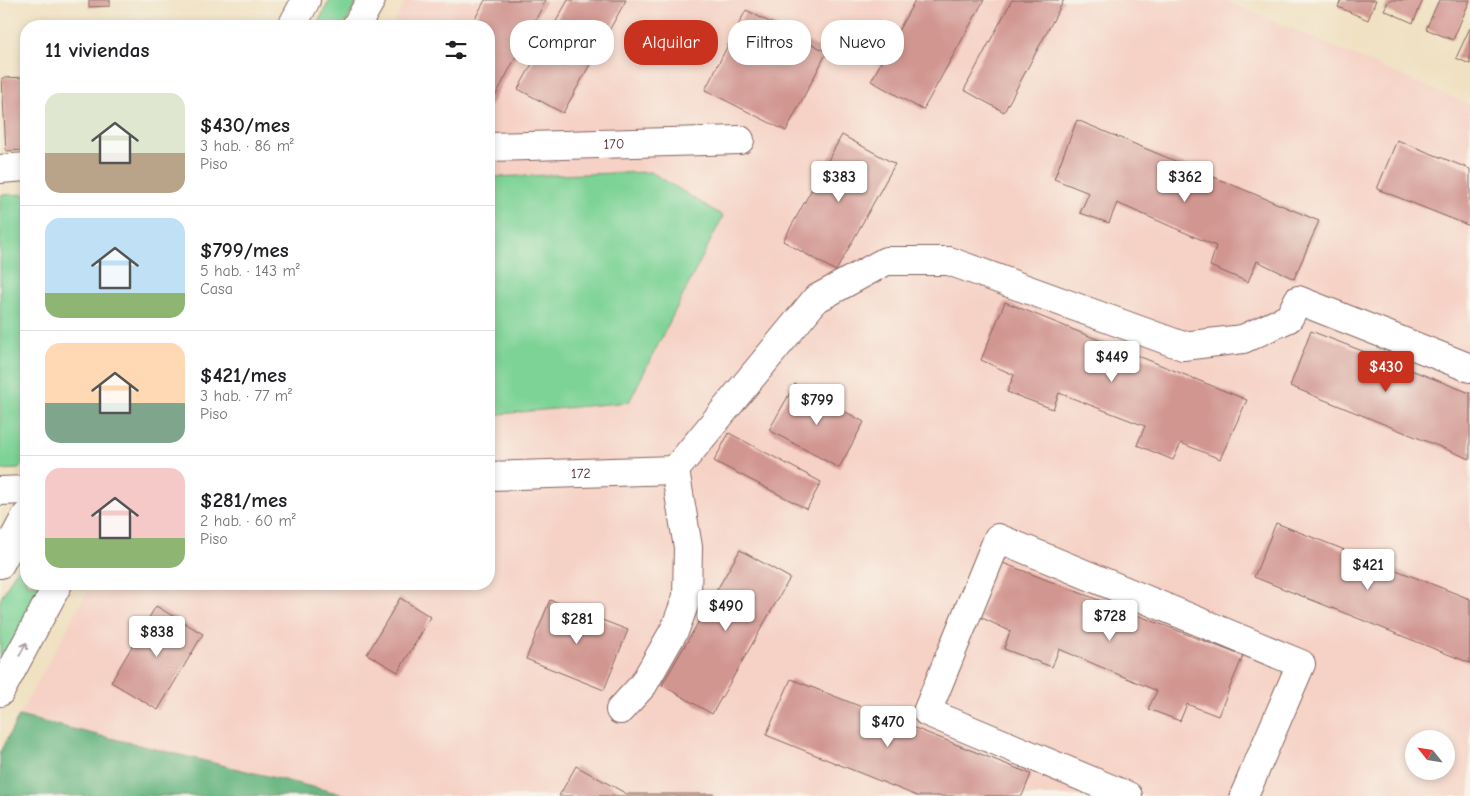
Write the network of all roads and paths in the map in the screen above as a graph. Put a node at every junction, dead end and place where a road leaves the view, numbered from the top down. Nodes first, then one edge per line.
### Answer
1 (306, 0) edge
2 (371, 0) edge
3 (295, 20) edge
4 (359, 20) edge
5 (740, 140) dead end
6 (495, 147) edge
7 (20, 167) edge
8 (0, 169) edge
9 (1470, 368) edge
10 (675, 470) junction
11 (495, 476) edge
12 (20, 490) edge
13 (0, 491) edge
14 (20, 527) edge
15 (0, 564) edge
16 (55, 590) edge
17 (0, 692) edge
18 (620, 710) dead end
19 (1128, 796) edge
20 (1244, 796) edge

1 - 3 street
2 - 4 street
5 - 6 street, 170
7 - 8 street
9 - 10 street
10 - 11 street, 172
10 - 18 street
12 - 13 street
14 - 15 street
17 -> 16 street
19 - 20 street

